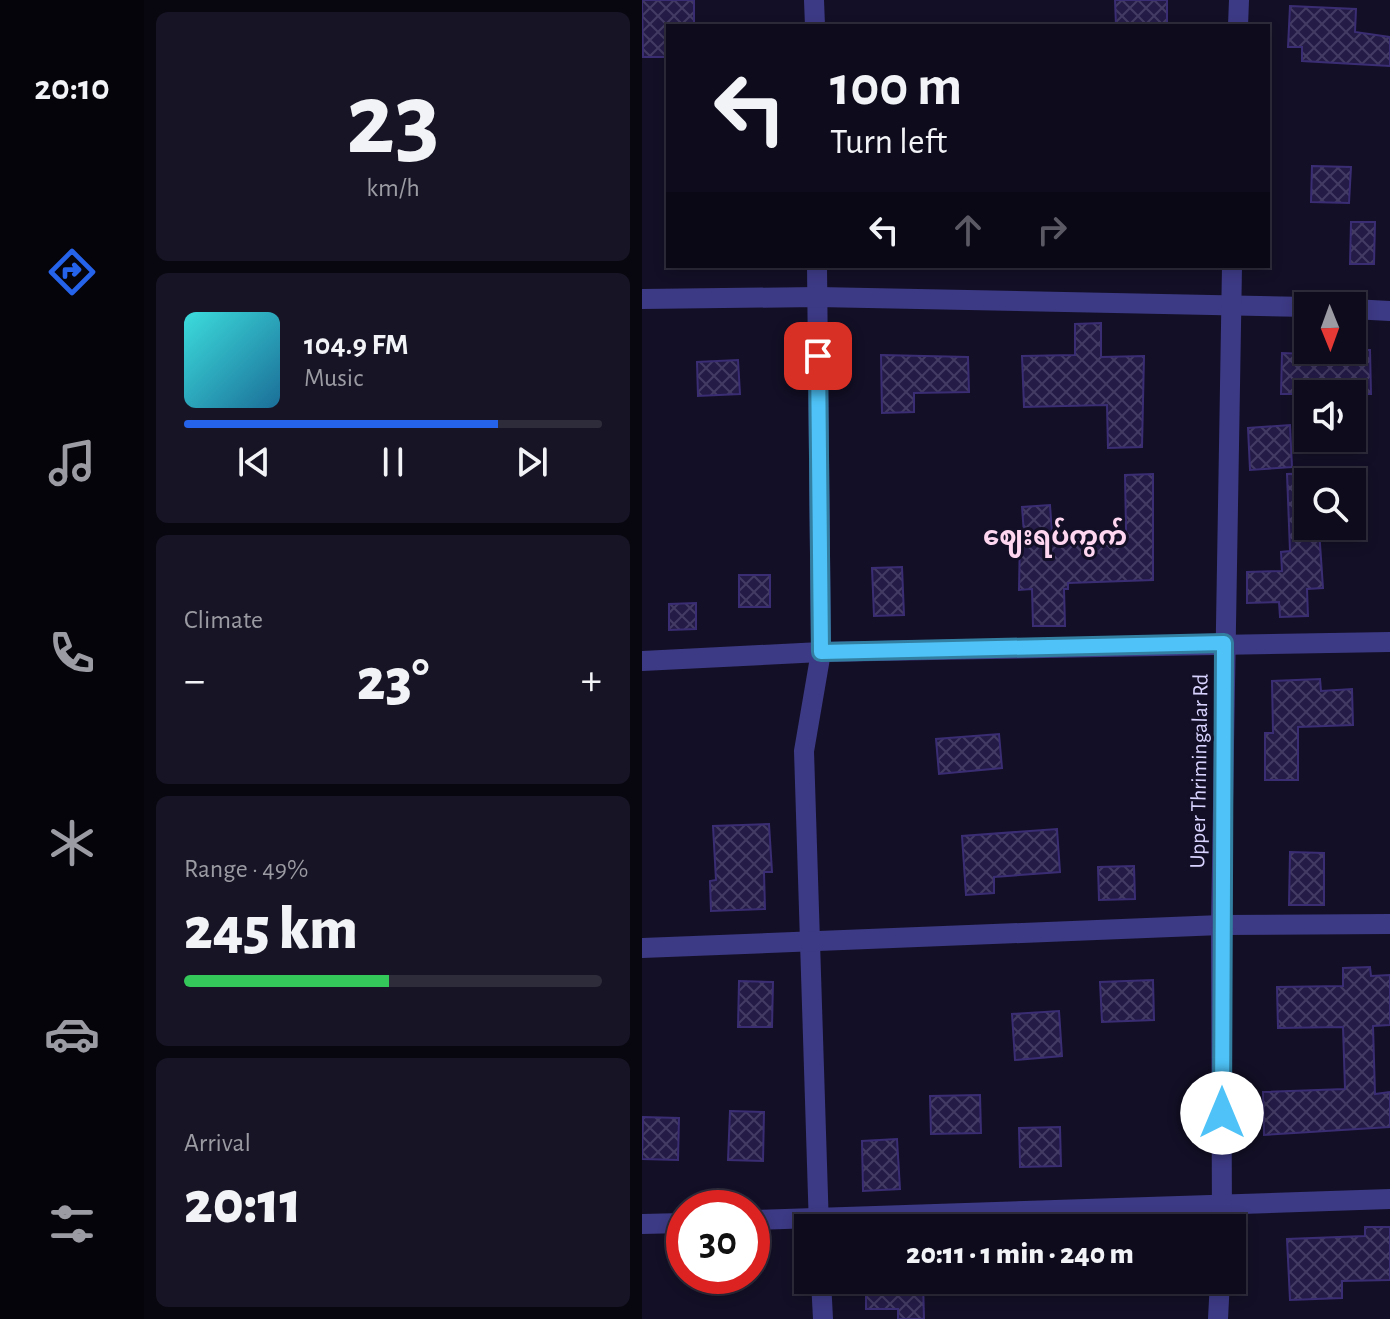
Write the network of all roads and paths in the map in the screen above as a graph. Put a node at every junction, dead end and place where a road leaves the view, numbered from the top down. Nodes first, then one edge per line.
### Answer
1 (814, 0) edge
2 (1239, 0) edge
3 (815, 24) edge
4 (1238, 24) edge
5 (817, 268) edge
6 (1232, 268) edge
7 (818, 297) junction
8 (642, 299) edge
9 (1231, 303) junction
10 (1294, 306) edge
11 (1366, 310) edge
12 (1390, 311) edge
13 (1390, 642) edge
14 (1224, 643) junction
15 (821, 652) junction
16 (642, 661) edge
17 (1390, 924) edge
18 (1221, 925) junction
19 (808, 941) junction
20 (642, 948) edge
21 (1390, 1199) edge
22 (1222, 1207) junction
23 (819, 1214) edge
24 (1046, 1214) edge
25 (1222, 1214) edge
26 (770, 1221) edge
27 (794, 1222) edge
28 (666, 1223) edge
29 (642, 1224) edge
30 (822, 1294) edge
31 (1219, 1294) edge
32 (823, 1319) edge
33 (1218, 1319) edge

1 - 3 street
2 - 4 street
5 - 7 street
6 - 9 street, Upper Thrimingalar Rd
7 - 8 street
7 - 9 street
7 - 15 street
9 - 10 street
9 - 14 street, Upper Thrimingalar Rd
11 - 12 street
13 - 14 street
14 - 15 street
14 - 18 street, Upper Thrimingalar Rd
15 - 16 street
15 - 19 street
17 - 18 street
18 - 19 street
18 - 22 street, Upper Thrimingalar Rd
19 - 20 street
19 - 23 street
21 - 22 street
22 - 24 street
22 - 25 street, Upper Thrimingalar Rd
26 - 27 street
28 - 29 street
30 - 32 street
31 - 33 street

